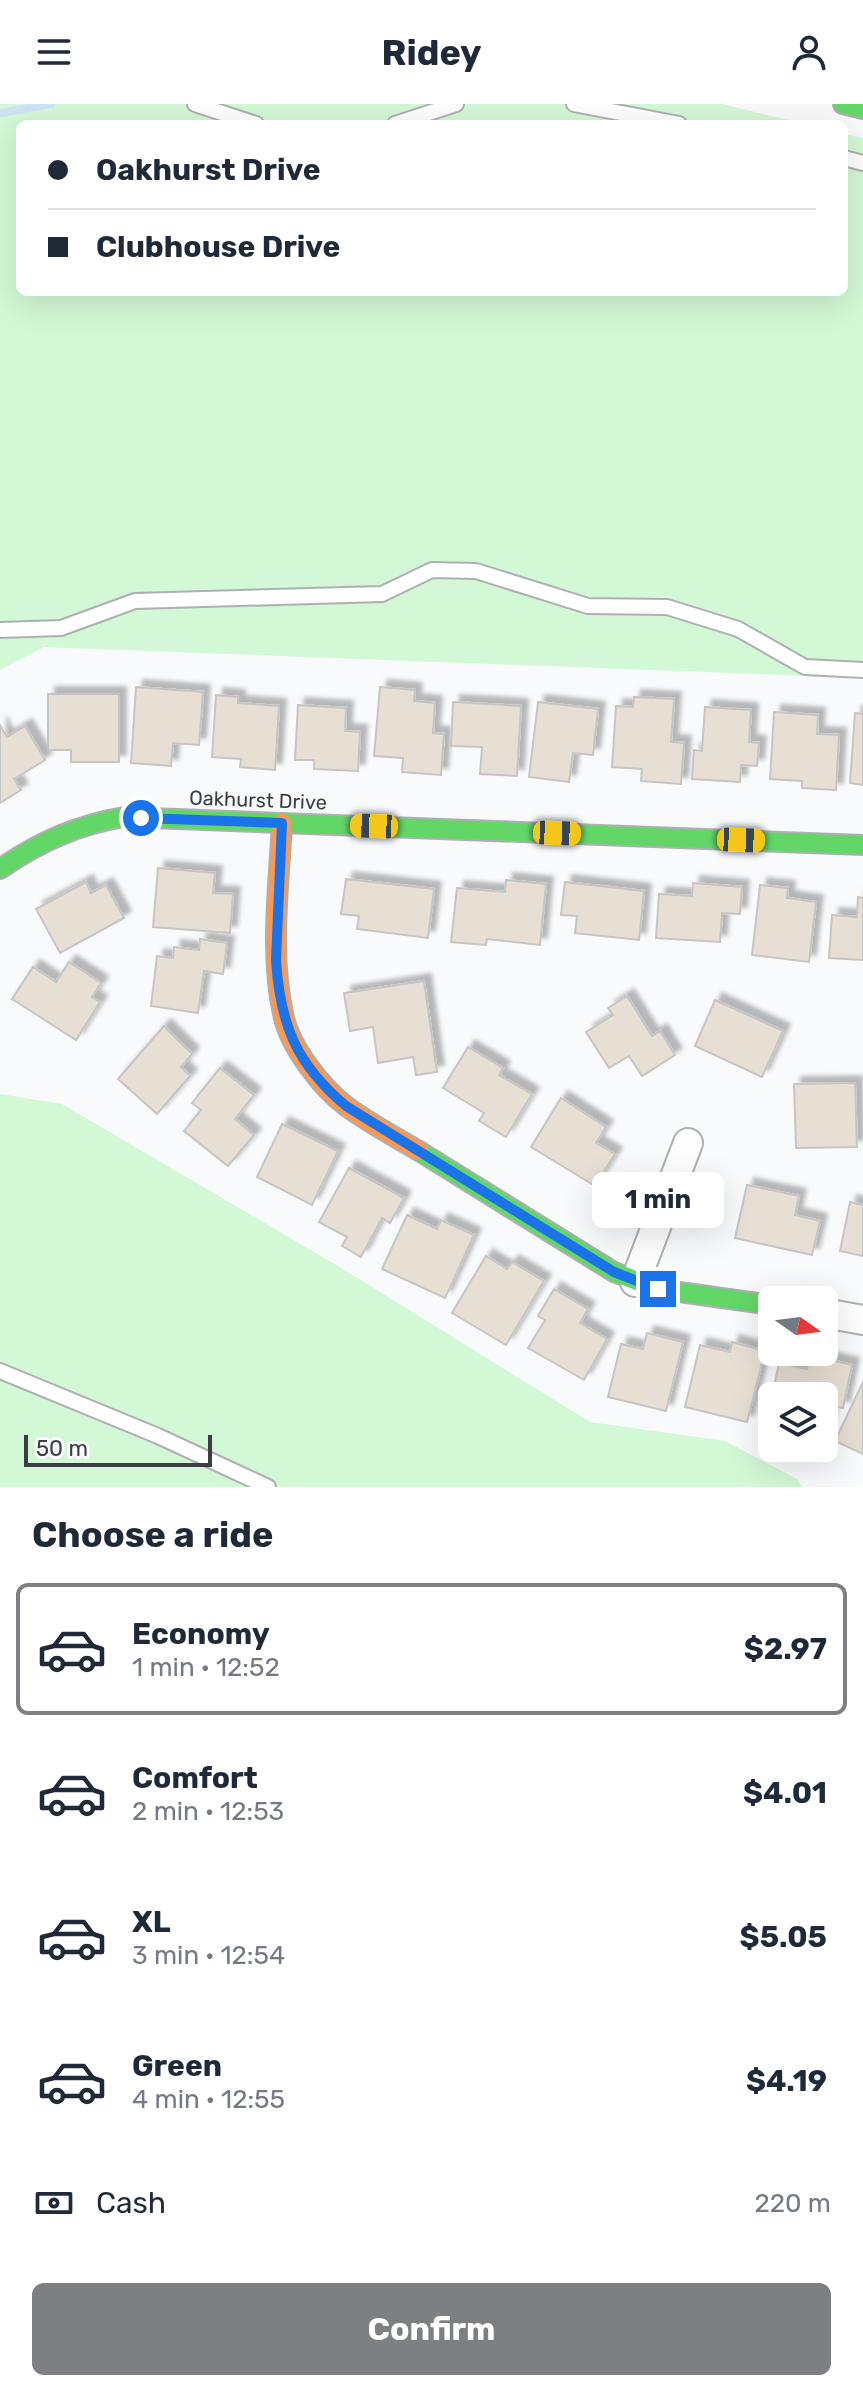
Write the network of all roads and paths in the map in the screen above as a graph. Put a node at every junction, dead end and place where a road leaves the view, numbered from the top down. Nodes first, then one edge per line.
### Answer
1 (195, 104) edge
2 (456, 104) edge
3 (574, 104) edge
4 (843, 104) edge
5 (863, 109) edge
6 (244, 120) edge
7 (407, 120) edge
8 (658, 120) edge
9 (0, 630) edge
10 (863, 670) edge
11 (282, 823) junction
12 (863, 845) edge
13 (0, 869) edge
14 (688, 1143) dead end
15 (635, 1282) junction
16 (758, 1303) edge
17 (838, 1316) edge
18 (863, 1320) edge
19 (0, 1371) edge
20 (268, 1487) edge

1 - 6 lane
2 - 7 lane
3 - 8 lane
4 - 5 street
9 - 10 lane
11 - 12 street, Oakhurst Drive
11 - 13 street, Oakhurst Drive
11 - 15 street
14 - 15 street
15 - 16 street
17 - 18 street
19 - 20 lane

